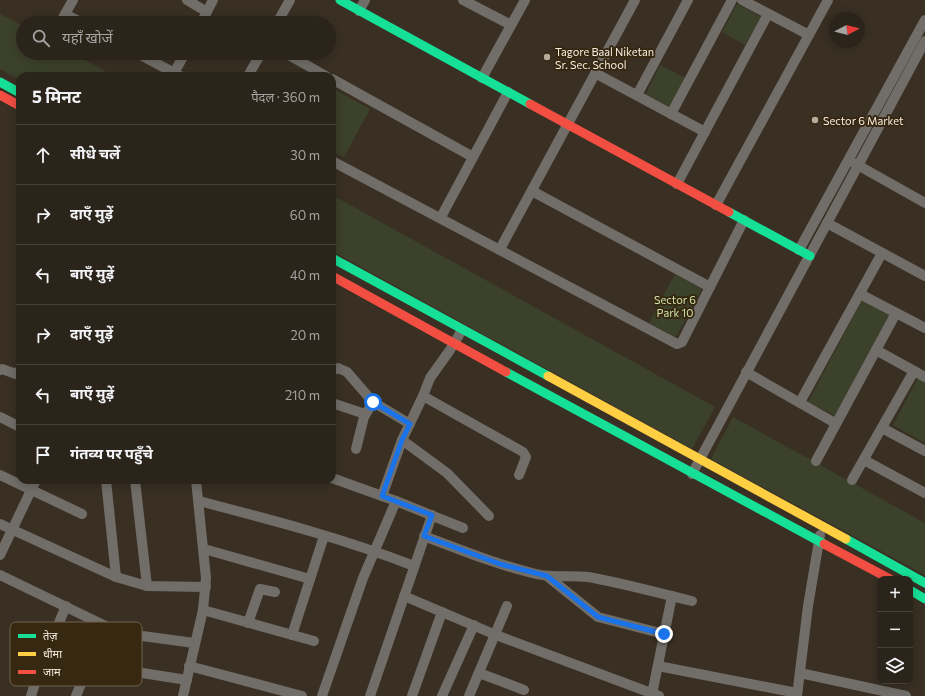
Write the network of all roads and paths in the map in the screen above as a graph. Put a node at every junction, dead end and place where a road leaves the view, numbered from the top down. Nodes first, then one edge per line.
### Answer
1 (73, 0) edge
2 (187, 0) edge
3 (213, 0) edge
4 (290, 0) edge
5 (340, 0) edge
6 (365, 0) edge
7 (525, 0) edge
8 (635, 0) edge
9 (688, 0) edge
10 (732, 0) edge
11 (742, 0) edge
12 (828, 0) edge
13 (466, 1) edge
14 (359, 11) junction
15 (207, 12) junction
16 (768, 14) junction
17 (64, 16) edge
18 (205, 16) edge
19 (281, 16) edge
20 (925, 20) edge
21 (511, 25) junction
22 (809, 35) junction
23 (925, 42) edge
24 (150, 60) edge
25 (182, 60) edge
26 (257, 60) edge
27 (297, 60) edge
28 (172, 72) edge
29 (178, 72) edge
30 (250, 72) edge
31 (318, 72) edge
32 (595, 73) junction
33 (482, 78) junction
34 (0, 82) edge
35 (336, 82) edge
36 (16, 91) edge
37 (508, 92) junction
38 (637, 95) junction
39 (0, 96) edge
40 (16, 104) edge
41 (671, 114) junction
42 (568, 123) junction
43 (704, 132) junction
44 (473, 157) junction
45 (849, 160) junction
46 (336, 163) edge
47 (859, 166) junction
48 (677, 184) junction
49 (532, 191) junction
50 (924, 200) edge
51 (716, 205) junction
52 (441, 217) junction
53 (744, 220) junction
54 (827, 223) junction
55 (500, 249) junction
56 (799, 250) junction
57 (882, 253) junction
58 (810, 256) junction
59 (336, 260) edge
60 (925, 276) edge
61 (336, 278) edge
62 (710, 287) junction
63 (860, 294) junction
64 (896, 313) junction
65 (925, 328) edge
66 (462, 330) junction
67 (455, 343) junction
68 (876, 350) junction
69 (336, 369) edge
70 (0, 370) edge
71 (914, 371) junction
72 (746, 372) junction
73 (16, 374) edge
74 (925, 377) edge
75 (423, 396) junction
76 (373, 402) junction
77 (800, 402) junction
78 (336, 404) edge
79 (365, 414) junction
80 (0, 417) edge
81 (835, 422) junction
82 (410, 424) junction
83 (16, 425) edge
84 (882, 428) junction
85 (402, 440) junction
86 (356, 449) dead end
87 (925, 451) edge
88 (700, 458) junction
89 (864, 460) junction
90 (816, 461) dead end
91 (692, 474) junction
92 (0, 475) edge
93 (518, 475) dead end
94 (336, 479) edge
95 (852, 480) dead end
96 (16, 483) edge
97 (19, 484) edge
98 (34, 484) edge
99 (106, 484) edge
100 (135, 484) edge
101 (197, 484) edge
102 (31, 490) junction
103 (925, 493) edge
104 (382, 496) junction
105 (199, 501) junction
106 (396, 501) junction
107 (82, 514) dead end
108 (432, 515) junction
109 (490, 516) dead end
110 (0, 524) edge
111 (822, 527) junction
112 (463, 528) dead end
113 (13, 530) junction
114 (324, 536) junction
115 (424, 536) junction
116 (818, 540) junction
117 (204, 549) junction
118 (374, 550) junction
119 (0, 555) edge
120 (414, 566) junction
121 (0, 575) edge
122 (547, 576) junction
123 (884, 576) edge
124 (116, 577) junction
125 (310, 579) junction
126 (925, 583) edge
127 (147, 586) junction
128 (206, 587) junction
129 (275, 592) dead end
130 (913, 592) edge
131 (404, 596) junction
132 (672, 596) junction
133 (925, 599) edge
134 (692, 601) dead end
135 (66, 606) junction
136 (506, 606) dead end
137 (203, 610) junction
138 (442, 612) junction
139 (59, 622) edge
140 (97, 622) edge
141 (248, 623) junction
142 (474, 625) junction
143 (292, 634) junction
144 (664, 634) junction
145 (496, 635) junction
146 (142, 637) edge
147 (314, 641) dead end
148 (194, 643) junction
149 (189, 666) junction
150 (658, 666) junction
151 (142, 673) edge
152 (479, 673) junction
153 (800, 673) junction
154 (187, 680) junction
155 (34, 686) edge
156 (80, 686) edge
157 (524, 690) dead end
158 (797, 694) edge
159 (656, 695) edge
160 (31, 696) edge
161 (76, 696) edge
162 (183, 696) edge
163 (302, 696) edge
164 (322, 696) edge
165 (370, 696) edge
166 (412, 696) edge
167 (442, 696) edge
168 (469, 696) edge
169 (906, 696) edge

1 - 17 street
2 - 15 street
3 - 15 street
4 - 19 street
5 - 14 street
6 - 14 street
7 - 21 street
8 - 32 street
9 - 38 street
10 - 41 street
11 - 16 street
12 - 22 street
13 - 21 street
14 - 33 street
15 - 18 street
16 - 22 street
16 - 43 street
20 - 45 street
21 - 33 street
22 - 51 street
23 - 47 street
24 - 28 street
25 - 29 street
26 - 30 street
27 - 31 street
32 - 38 street
32 - 42 street
33 - 37 street
34 - 36 street
35 - 44 street
37 - 42 street
37 - 44 street
38 - 41 street
39 - 40 street
41 - 43 street
42 - 48 street
42 - 49 street
43 - 48 street
44 - 52 street
45 - 47 street
45 - 56 street
46 - 52 street
47 - 50 street
47 - 54 street
48 - 51 street
49 - 55 street
49 - 62 street
51 - 53 street
52 - 55 street
53 - 56 street
53 - 62 street
54 - 57 street
54 - 58 street
55 - 62 street
56 - 58 street
57 - 60 street
57 - 63 street
58 - 72 street
59 - 66 street
61 - 67 street
63 - 64 street
63 - 77 street
64 - 65 street
64 - 68 street
66 - 67 street
66 - 88 street
67 - 75 street
67 - 91 street
68 - 71 street
68 - 81 street
69 - 76 street
70 - 73 street
71 - 74 street
71 - 84 street
72 - 77 street
72 - 88 street
75 - 82 street
75 - 93 street
76 - 79 street
76 - 82 street
77 - 81 street
78 - 79 street
79 - 86 street
80 - 83 street
81 - 90 street
82 - 85 street
84 - 87 street
84 - 89 street
85 - 104 street
85 - 109 street
88 - 91 street
88 - 111 street
89 - 95 street
89 - 103 street
91 - 116 street
92 - 96 street
94 - 104 street
97 - 102 street
98 - 102 street
99 - 124 street
100 - 127 street
101 - 105 street
102 - 107 street
102 - 113 street
104 - 106 street
105 - 114 street
105 - 117 street
106 - 108 street
106 - 118 street
108 - 112 street
108 - 115 street
110 - 113 street
111 - 116 street
111 - 126 street
113 - 119 street
113 - 124 street
114 - 118 street
114 - 125 street
115 - 120 street
115 - 122 street
116 - 123 street
116 - 153 street
117 - 125 street
117 - 128 street
118 - 120 street
118 - 164 street
120 - 131 street
121 - 135 street
122 - 132 street
122 - 144 street
124 - 127 street
125 - 143 street
127 - 128 street
128 - 137 street
129 - 141 street
130 - 133 street
131 - 138 street
131 - 165 street
132 - 134 street
132 - 144 street
135 - 139 street
135 - 140 street
136 - 145 street
137 - 141 street
137 - 148 street
138 - 142 street
138 - 166 street
141 - 143 street
142 - 145 street
142 - 167 street
143 - 147 street
144 - 150 street
145 - 152 street
145 - 159 street
146 - 148 street
148 - 149 street
149 - 154 street
149 - 163 street
150 - 158 street
150 - 159 street
151 - 154 street
152 - 157 street
152 - 168 street
153 - 158 street
153 - 169 street
154 - 162 street
155 - 160 street
156 - 161 street

